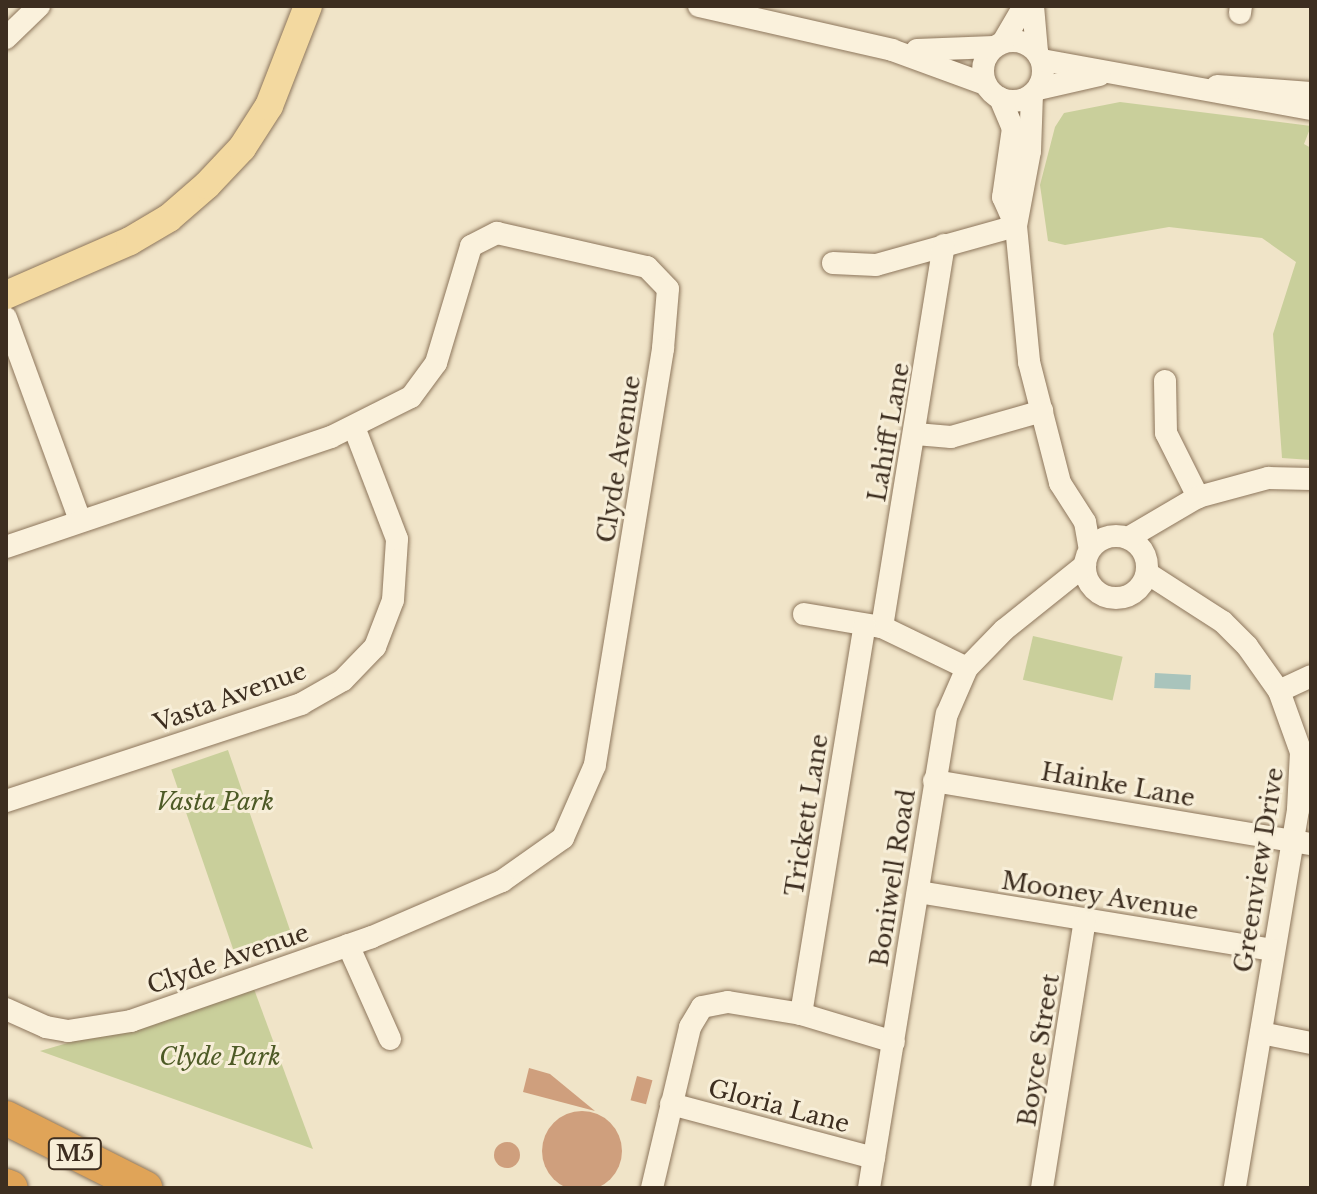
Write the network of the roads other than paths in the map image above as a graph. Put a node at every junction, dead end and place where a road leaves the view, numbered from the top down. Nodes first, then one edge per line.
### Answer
1 (39, 6) edge
2 (308, 6) edge
3 (699, 6) edge
4 (1024, 6) edge
5 (1033, 6) edge
6 (6, 38) edge
7 (998, 45) junction
8 (892, 50) junction
9 (1040, 56) junction
10 (1104, 74) junction
11 (1196, 86) junction
12 (992, 91) junction
13 (1035, 92) junction
14 (1311, 93) edge
15 (1311, 109) edge
16 (1016, 226) junction
17 (944, 245) junction
18 (833, 263) dead end
19 (6, 295) edge
20 (6, 318) edge
21 (1165, 381) dead end
22 (1042, 411) junction
23 (354, 427) junction
24 (916, 434) junction
25 (1311, 479) edge
26 (1198, 497) junction
27 (1178, 509) junction
28 (80, 520) junction
29 (1085, 522) junction
30 (1120, 537) junction
31 (6, 547) edge
32 (1087, 557) junction
33 (1147, 569) junction
34 (1100, 594) junction
35 (1132, 594) junction
36 (1189, 601) junction
37 (1032, 606) junction
38 (804, 614) dead end
39 (873, 626) junction
40 (967, 668) junction
41 (1311, 676) edge
42 (1279, 691) junction
43 (934, 781) junction
44 (6, 801) edge
45 (1302, 843) edge
46 (918, 892) junction
47 (1085, 920) junction
48 (348, 945) junction
49 (1273, 950) junction
50 (6, 1009) edge
51 (801, 1014) junction
52 (1261, 1033) junction
53 (390, 1039) dead end
54 (894, 1042) junction
55 (1311, 1043) edge
56 (671, 1104) junction
57 (6, 1118) edge
58 (874, 1158) junction
59 (145, 1188) edge
60 (652, 1188) edge
61 (869, 1188) edge
62 (1042, 1188) edge
63 (1235, 1188) edge

1 - 6 street
2 - 19 main road
3 - 8 street
4 - 7 street
5 - 9 street
7 - 8 street
7 - 9 street
7 - 12 street
8 - 12 street
9 - 10 street
9 - 13 street
10 - 11 street
10 - 13 street
11 - 14 street
11 - 15 street
12 - 13 street
12 - 16 street
13 - 16 street
16 - 17 street
16 - 22 street
17 - 18 street
17 - 24 street, Lahiff Lane
20 - 28 street
21 - 26 street
22 - 24 street
22 - 29 street
23 - 28 street, Clyde Avenue
23 - 44 street, Vasta Avenue
23 - 48 street, Clyde Avenue
24 - 39 street, Lahiff Lane
25 - 26 street
26 - 27 street
27 - 30 street
27 - 33 street
28 - 31 street, Clyde Avenue
29 - 30 street
29 - 32 street
30 - 32 street
30 - 33 street
32 - 34 street
32 - 37 street, Boniwell Road
33 - 35 street
33 - 36 street, Greenview Drive
34 - 35 street
34 - 37 street
35 - 36 street, Greenview Drive
36 - 42 street, Greenview Drive
37 - 40 street, Boniwell Road
38 - 39 street
39 - 40 street
39 - 51 street, Trickett Lane
40 - 43 street, Boniwell Road
41 - 42 street
42 - 45 street, Greenview Drive
43 - 45 street, Hainke Lane
43 - 46 street, Boniwell Road
45 - 49 street, Greenview Drive
46 - 47 street, Mooney Avenue
46 - 54 street, Boniwell Road
47 - 49 street, Mooney Avenue
47 - 62 street, Boyce Street
48 - 50 street, Clyde Avenue
48 - 53 street
49 - 52 street, Greenview Drive
51 - 54 street
51 - 56 street
52 - 55 street
52 - 63 street, Greenview Drive
54 - 58 street, Boniwell Road
56 - 58 street, Gloria Lane
56 - 60 street
57 - 59 highway, M5
58 - 61 street, Boniwell Road

